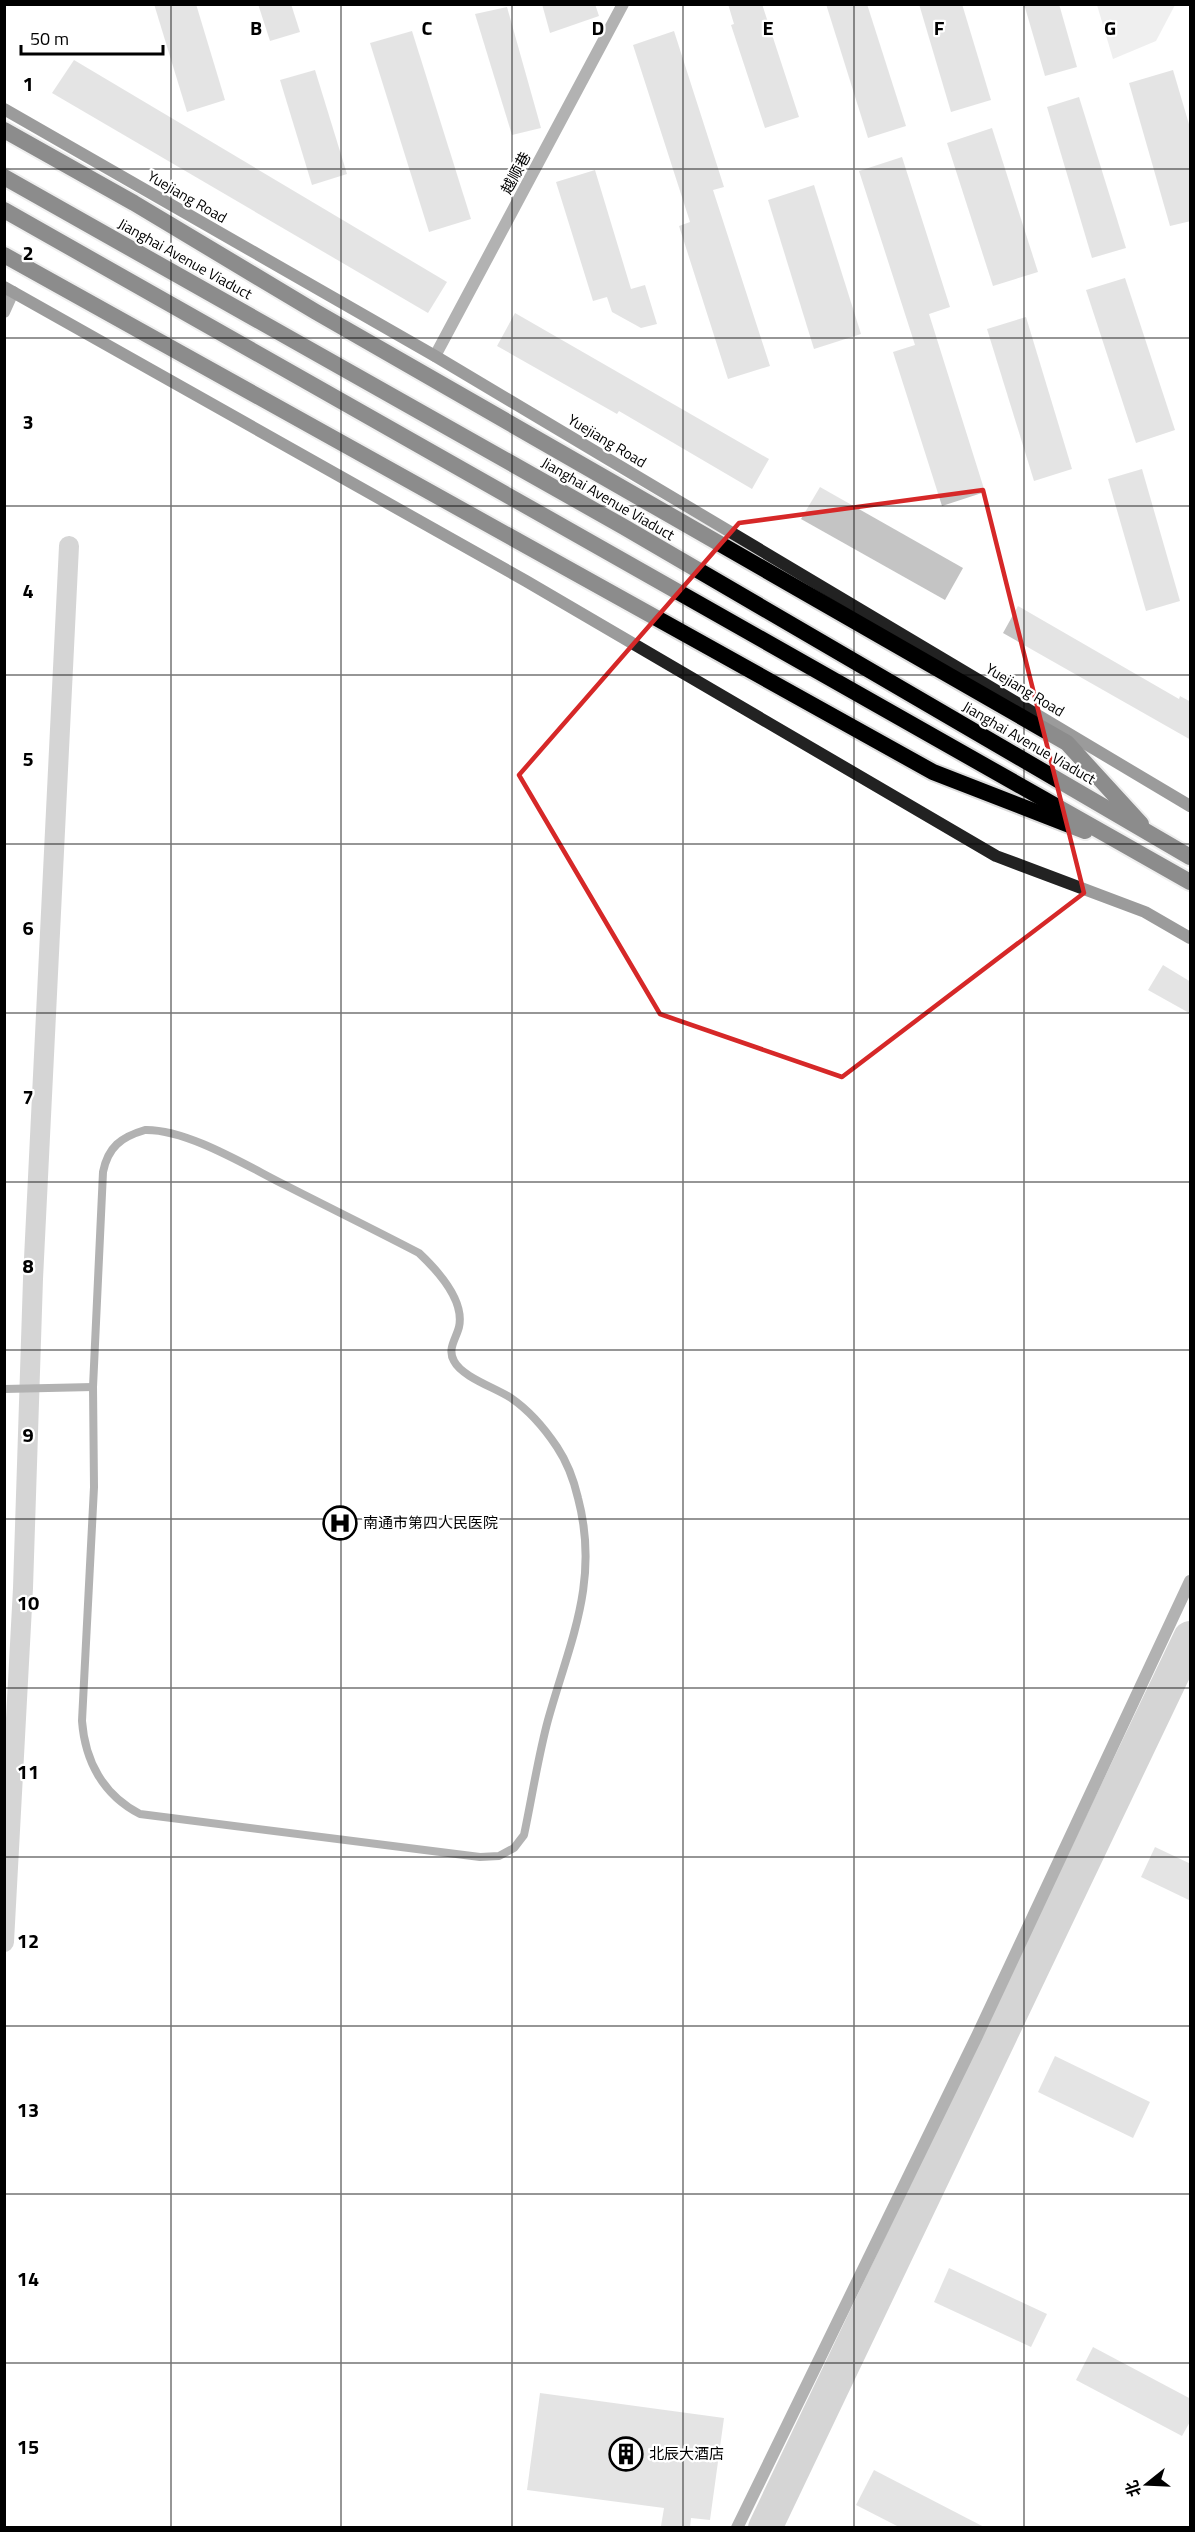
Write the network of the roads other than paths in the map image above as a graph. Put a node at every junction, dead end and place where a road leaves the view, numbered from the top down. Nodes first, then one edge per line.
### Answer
1 (623, 4) edge
2 (4, 110) edge
3 (4, 130) edge
4 (4, 177) edge
5 (4, 210) edge
6 (4, 255) edge
7 (9, 290) edge
8 (4, 312) edge
9 (435, 356) junction
10 (1191, 806) edge
11 (1151, 835) junction
12 (1143, 854) junction
13 (1191, 857) edge
14 (1191, 882) edge
15 (1191, 938) edge
16 (93, 1386) junction
17 (4, 1389) edge
18 (1189, 1587) edge
19 (736, 2528) edge

1 - 9 street, 越顺巷
2 - 9 main road, Yuejiang Road
3 - 11 highway
4 - 11 highway, Jianghai Avenue Viaduct
5 - 12 highway
6 - 12 highway
7 - 8 street
7 - 15 main road
9 - 10 main road, Yuejiang Road
11 - 13 highway, Jianghai Avenue Viaduct
12 - 14 highway
16 - 16 lane
16 - 17 lane
18 - 19 street

